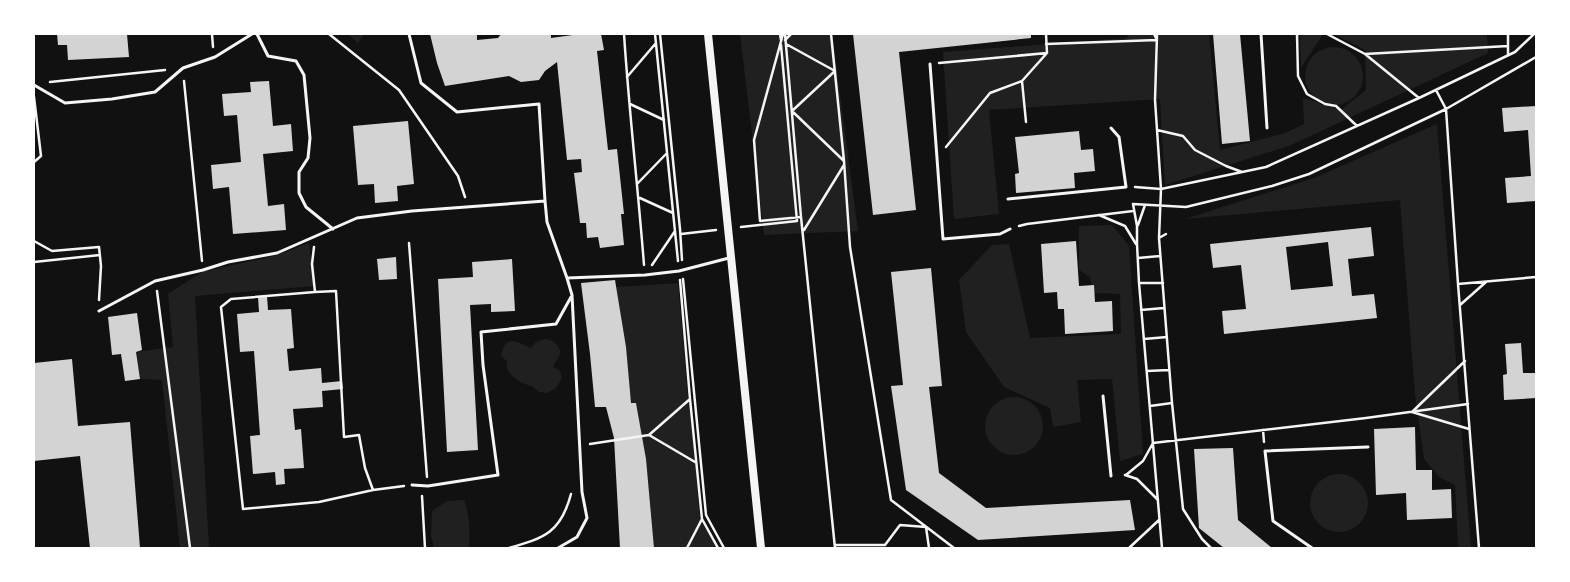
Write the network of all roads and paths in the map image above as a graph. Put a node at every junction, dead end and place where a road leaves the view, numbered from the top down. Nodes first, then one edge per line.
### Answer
1 (252, 34) edge
2 (257, 34) edge
3 (329, 34) edge
4 (409, 34) edge
5 (624, 34) edge
6 (655, 34) edge
7 (660, 34) edge
8 (708, 34) edge
9 (783, 34) edge
10 (791, 34) edge
11 (832, 34) edge
12 (1046, 34) edge
13 (1154, 34) edge
14 (1157, 34) edge
15 (1261, 34) edge
16 (1297, 34) edge
17 (1327, 34) edge
18 (1508, 34) edge
19 (1534, 34) edge
20 (785, 40) junction
21 (1157, 40) junction
22 (781, 42) junction
23 (656, 43) junction
24 (786, 44) junction
25 (1046, 44) junction
26 (1508, 46) junction
27 (1047, 53) junction
28 (1365, 54) junction
29 (1508, 55) junction
30 (1536, 57) edge
31 (930, 64) joint
32 (183, 68) junction
33 (835, 71) junction
34 (627, 78) junction
35 (1022, 81) junction
36 (49, 82) dead end
37 (34, 85) edge
38 (1436, 90) junction
39 (34, 97) edge
40 (1419, 98) junction
41 (629, 103) junction
42 (1446, 109) junction
43 (792, 111) junction
44 (664, 120) junction
45 (1026, 122) dead end
46 (1357, 126) junction
47 (1111, 128) dead end
48 (1267, 128) dead end
49 (1157, 130) junction
50 (667, 152) junction
51 (937, 159) junction
52 (34, 162) edge
53 (844, 163) junction
54 (1242, 172) junction
55 (637, 184) junction
56 (1126, 187) junction
57 (1161, 189) junction
58 (639, 197) junction
59 (1008, 199) dead end
60 (545, 201) junction
61 (1145, 205) junction
62 (1160, 206) junction
63 (468, 207) junction
64 (1134, 211) junction
65 (673, 214) junction
66 (1099, 214) junction
67 (797, 217) junction
68 (801, 217) junction
69 (797, 221) dead end
70 (1138, 226) junction
71 (333, 229) junction
72 (1010, 229) joint
73 (675, 230) junction
74 (803, 231) junction
75 (1166, 234) dead end
76 (315, 237) junction
77 (1159, 238) junction
78 (34, 241) edge
79 (409, 243) dead end
80 (1137, 244) junction
81 (100, 255) junction
82 (1160, 256) junction
83 (731, 258) junction
84 (1138, 258) junction
85 (34, 262) edge
86 (682, 266) dead end
87 (203, 270) junction
88 (679, 271) junction
89 (645, 275) junction
90 (683, 277) dead end
91 (1536, 277) edge
92 (567, 278) junction
93 (155, 281) junction
94 (1486, 281) junction
95 (1139, 283) junction
96 (1163, 283) junction
97 (1458, 284) junction
98 (315, 292) junction
99 (572, 295) junction
100 (1460, 305) junction
101 (1164, 308) junction
102 (1141, 310) junction
103 (99, 311) joint
104 (1167, 337) junction
105 (1144, 339) junction
106 (1464, 361) junction
107 (1169, 370) junction
108 (1147, 371) junction
109 (1103, 396) dead end
110 (690, 399) junction
111 (1172, 403) junction
112 (1468, 404) junction
113 (1150, 406) junction
114 (1412, 412) junction
115 (1470, 429) junction
116 (649, 434) junction
117 (1175, 441) junction
118 (1153, 443) junction
119 (586, 444) dead end
120 (1368, 446) dead end
121 (696, 462) junction
122 (581, 470) junction
123 (1126, 474) junction
124 (1111, 476) joint
125 (412, 485) joint
126 (428, 486) junction
127 (373, 490) junction
128 (422, 494) dead end
129 (1158, 501) junction
130 (702, 519) junction
131 (1160, 519) junction
132 (926, 527) junction
133 (835, 546) edge
134 (190, 548) edge
135 (425, 548) edge
136 (509, 548) edge
137 (558, 548) edge
138 (687, 548) edge
139 (718, 548) edge
140 (724, 548) edge
141 (761, 548) edge
142 (929, 548) edge
143 (954, 548) edge
144 (1129, 548) edge
145 (1162, 548) edge
146 (1212, 548) edge
147 (1312, 548) edge
148 (1479, 548) edge

1 - 32 lane
2 - 71 lane
3 - 63 path
4 - 60 lane
5 - 34 path
6 - 23 path
7 - 86 path
8 - 83 main road
9 - 20 path
9 - 22 path
10 - 20 path
11 - 33 path
12 - 25 path
13 - 21 path
14 - 21 path
15 - 48 lane
16 - 46 path
17 - 28 path
18 - 26 path
19 - 29 path
20 - 24 path
21 - 25 path
21 - 49 path
22 - 67 path
22 - 67 path
23 - 34 path
23 - 44 path
24 - 33 path
24 - 43 path
25 - 27 path
26 - 28 path
26 - 29 path
27 - 31 path
27 - 35 path
28 - 40 path
29 - 38 path
30 - 42 path
31 - 51 lane
32 - 36 path
32 - 37 lane
32 - 87 path
33 - 43 path
33 - 53 path
34 - 41 path
35 - 45 path
35 - 51 path
38 - 40 path
38 - 42 path
39 - 52 path
40 - 46 path
41 - 44 path
41 - 55 path
42 - 62 path
42 - 97 path
43 - 53 path
43 - 68 path
44 - 50 path
46 - 54 path
47 - 56 lane
49 - 54 path
49 - 57 path
50 - 55 path
50 - 65 path
51 - 72 lane
53 - 74 path
53 - 132 path
54 - 57 path
55 - 58 path
56 - 57 path
56 - 59 lane
57 - 62 path
58 - 65 path
58 - 89 path
60 - 63 lane
60 - 92 lane
61 - 62 path
61 - 64 path
61 - 70 path
62 - 77 path
63 - 71 lane
64 - 66 path
64 - 70 path
65 - 73 path
66 - 72 path
66 - 80 path
67 - 68 path
67 - 69 path
68 - 74 path
70 - 80 path
71 - 76 lane
73 - 88 path
73 - 89 path
74 - 133 path
75 - 77 path
76 - 87 lane
76 - 98 path
77 - 82 path
78 - 81 path
79 - 126 path
80 - 84 path
81 - 85 path
81 - 103 path
82 - 84 path
82 - 96 path
83 - 88 lane
83 - 141 main road
84 - 95 path
87 - 93 lane
88 - 89 lane
88 - 110 path
89 - 92 lane
90 - 140 path
91 - 94 path
92 - 99 lane
93 - 103 lane
93 - 134 path
94 - 97 path
94 - 100 path
95 - 96 path
95 - 102 path
96 - 101 path
97 - 100 path
98 - 127 path
98 - 127 path
99 - 122 lane
99 - 126 lane
100 - 106 path
101 - 102 path
101 - 104 path
102 - 105 path
104 - 105 path
104 - 107 path
105 - 108 path
106 - 112 path
106 - 114 path
107 - 108 path
107 - 111 path
108 - 113 path
109 - 124 lane
110 - 116 path
110 - 121 path
111 - 113 path
111 - 117 path
112 - 114 path
112 - 115 path
113 - 118 path
114 - 115 path
114 - 117 path
115 - 148 path
116 - 119 path
116 - 121 path
117 - 118 path
117 - 146 path
118 - 123 path
118 - 129 path
120 - 147 lane
121 - 130 path
122 - 136 path
122 - 137 lane
123 - 124 path
123 - 129 path
125 - 126 lane
125 - 127 path
128 - 135 path
129 - 131 path
130 - 138 path
130 - 139 path
131 - 144 path
131 - 145 path
132 - 133 path
132 - 142 path
132 - 143 path

